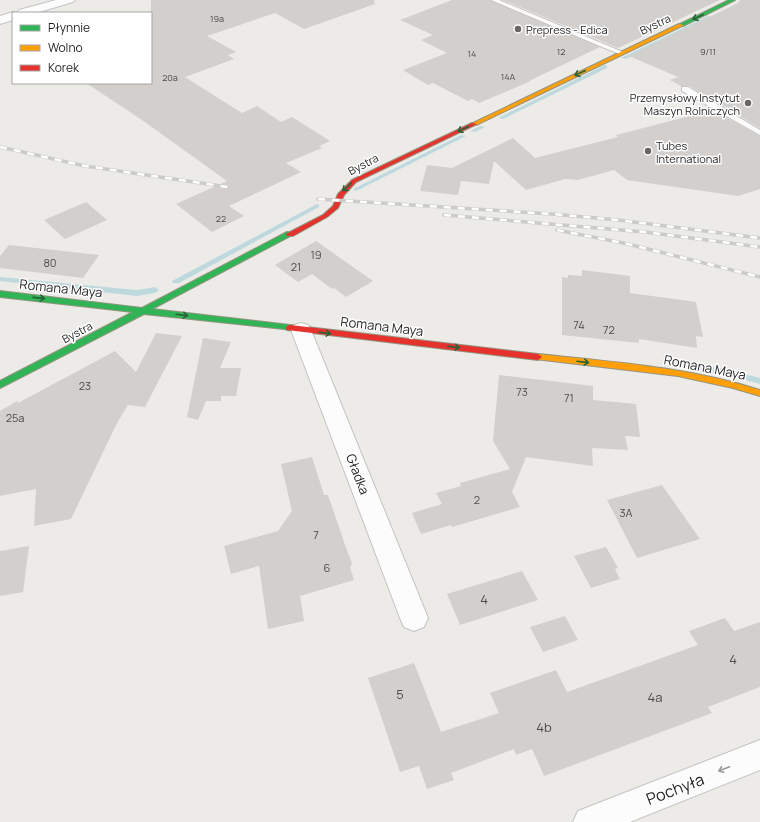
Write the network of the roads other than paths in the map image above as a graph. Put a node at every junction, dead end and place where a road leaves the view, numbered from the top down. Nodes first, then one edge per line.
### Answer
1 (69, 0) edge
2 (494, 0) edge
3 (733, 0) edge
4 (27, 12) edge
5 (12, 16) edge
6 (0, 20) edge
7 (621, 53) junction
8 (685, 89) dead end
9 (760, 133) edge
10 (0, 294) edge
11 (144, 310) junction
12 (301, 330) junction
13 (0, 385) edge
14 (760, 393) edge
15 (414, 618) dead end
16 (760, 755) edge
17 (589, 822) edge

1 - 4 street
2 - 7 lane
3 -> 7 street, Bystra
5 - 6 street
7 -> 11 street, Bystra
8 - 9 lane
10 -> 11 street, Romana Maya
11 -> 12 street, Romana Maya
11 - 13 street, Bystra
12 -> 14 street, Romana Maya
12 - 15 street, Gładka
16 -> 17 street, Pochyła

